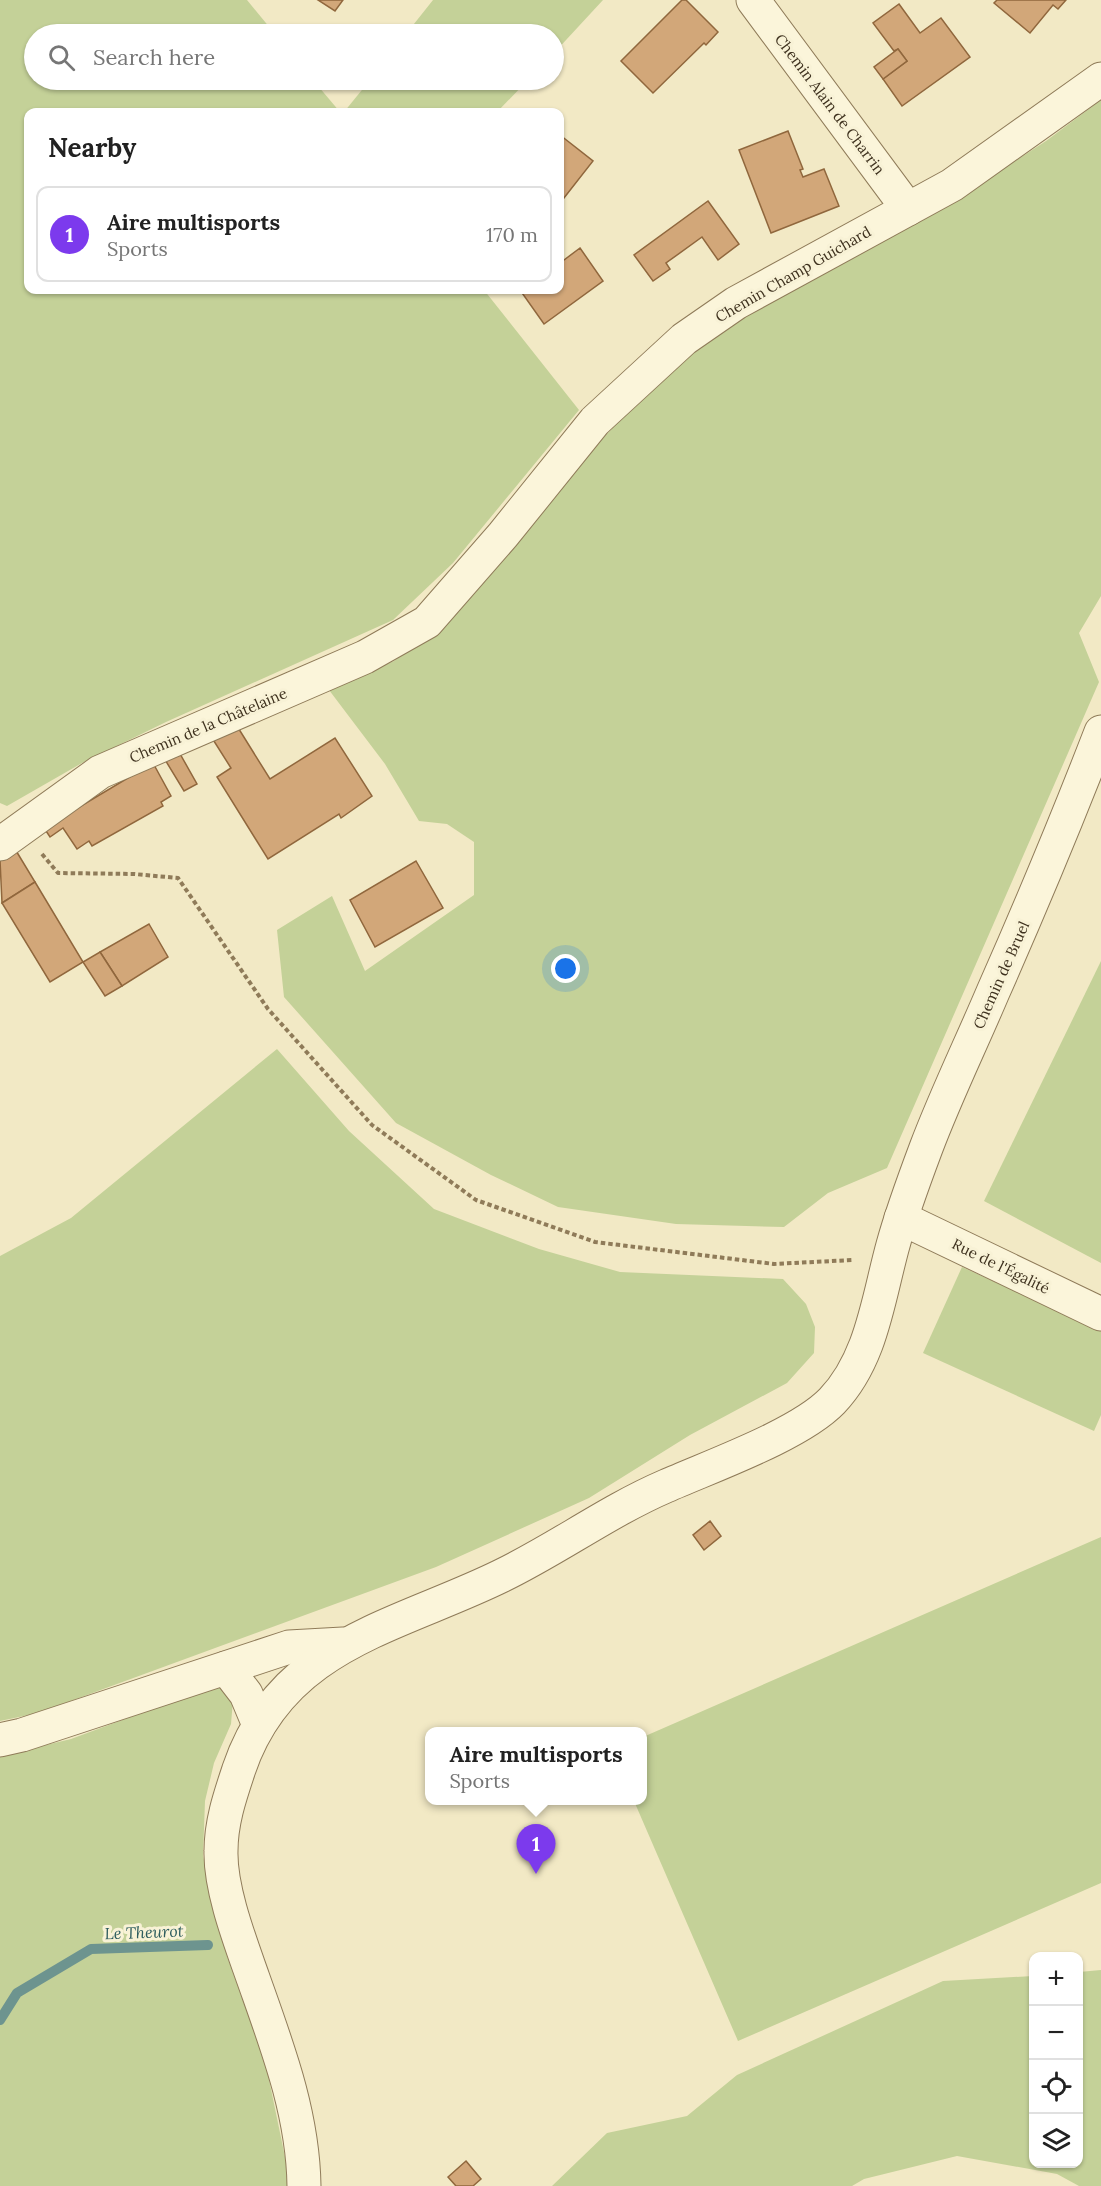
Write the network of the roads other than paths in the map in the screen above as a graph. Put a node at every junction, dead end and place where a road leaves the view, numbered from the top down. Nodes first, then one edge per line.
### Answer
1 (753, 0) edge
2 (1101, 79) edge
3 (908, 209) junction
4 (427, 622) joint
5 (1101, 732) edge
6 (7, 837) edge
7 (901, 1218) junction
8 (1101, 1314) edge
9 (344, 1644) junction
10 (226, 1668) junction
11 (259, 1725) junction
12 (0, 1740) edge
13 (304, 2186) edge

1 - 3 street, Chemin Alain de Charrin
2 - 3 street, Chemin Champ Guichard
3 - 4 street, Chemin Champ Guichard
4 - 6 street, Chemin de la Châtelaine
5 - 7 street, Chemin de Bruel
7 - 8 street, Rue de l'Égalité
7 - 9 street, Chemin de Bruel
9 - 10 street
9 - 11 street
10 - 11 street
10 - 12 street
11 - 13 street

